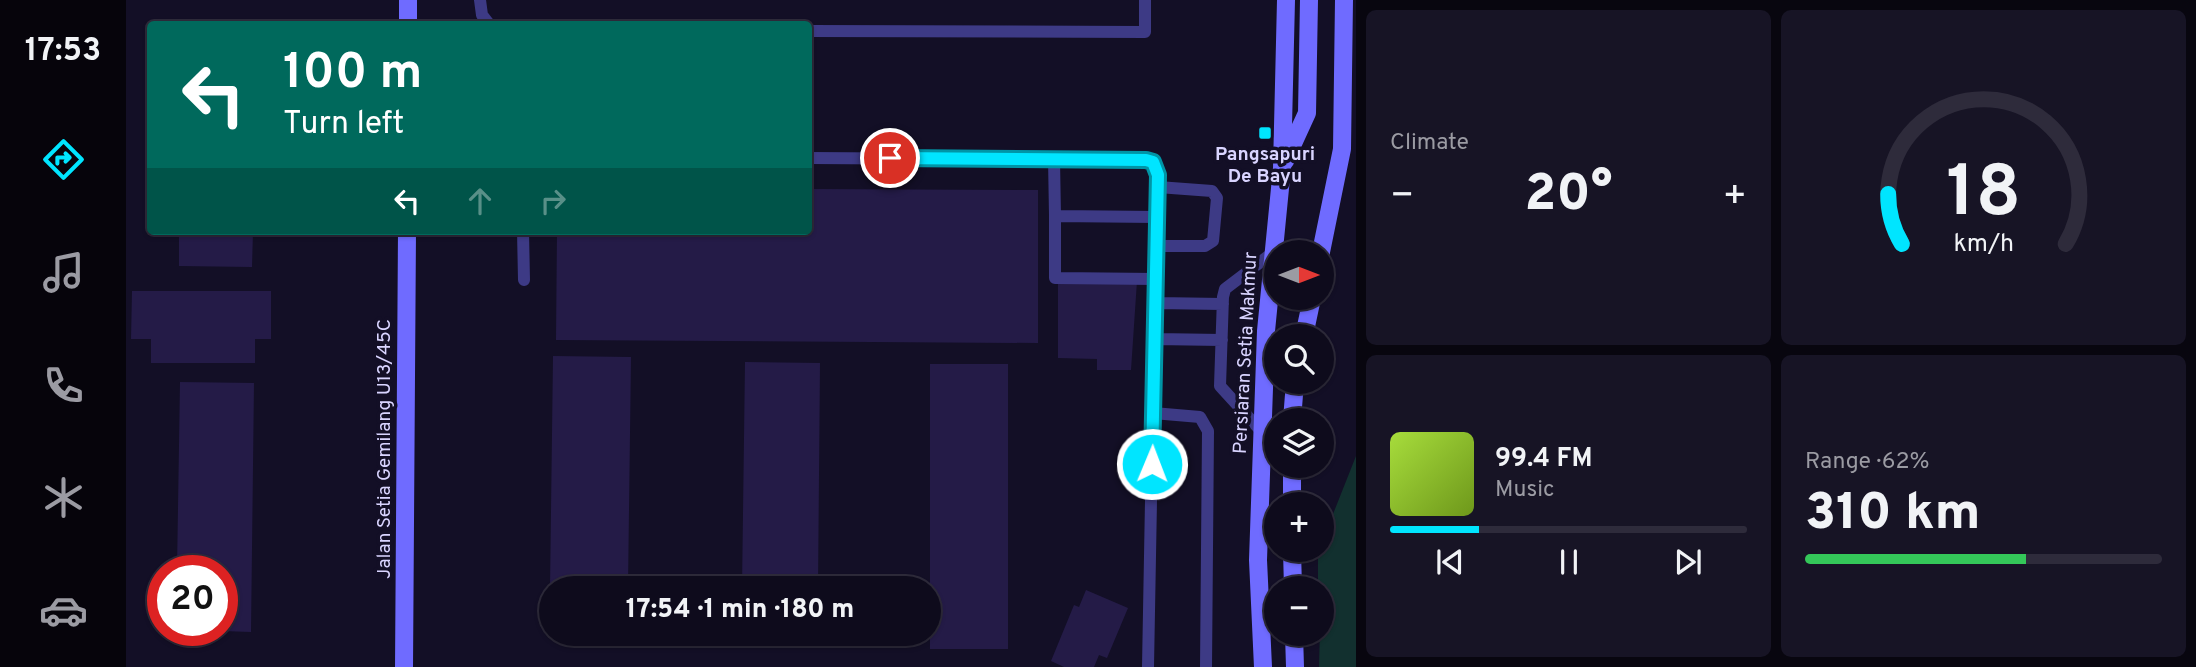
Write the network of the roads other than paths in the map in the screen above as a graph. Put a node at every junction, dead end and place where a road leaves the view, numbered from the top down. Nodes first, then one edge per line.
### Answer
1 (408, 0) edge
2 (480, 0) edge
3 (1144, 0) edge
4 (1286, 0) edge
5 (1309, 0) edge
6 (1345, 0) edge
7 (408, 21) edge
8 (487, 21) edge
9 (812, 31) edge
10 (812, 158) edge
11 (1054, 159) junction
12 (1282, 168) junction
13 (1157, 187) junction
14 (1055, 216) junction
15 (1157, 216) junction
16 (407, 235) edge
17 (523, 235) edge
18 (1273, 240) edge
19 (1323, 240) edge
20 (1157, 246) junction
21 (1264, 259) edge
22 (1156, 279) junction
23 (524, 280) dead end
24 (1156, 303) junction
25 (1223, 304) junction
26 (1268, 310) edge
27 (1155, 339) junction
28 (1222, 340) junction
29 (1153, 414) junction
30 (1262, 432) junction
31 (1294, 646) edge
32 (404, 667) edge
33 (1148, 667) edge
34 (1206, 667) edge
35 (1263, 667) edge
36 (1295, 667) edge

1 - 7 street
2 - 8 lane
3 - 9 lane
4 - 12 street, Persiaran Setia Makmur
5 - 12 street
6 - 19 street
10 - 11 lane
11 - 13 lane
11 - 14 lane
12 - 18 street, Persiaran Setia Makmur
13 - 15 lane
13 - 20 lane
14 - 15 lane
14 - 22 lane
15 - 20 lane
16 - 32 street, Jalan Setia Gemilang U13/45C
17 - 23 lane
20 - 22 lane
21 - 25 lane
22 - 24 lane
24 - 25 lane
24 - 27 lane
25 - 28 lane
26 - 30 street, Persiaran Setia Makmur
27 - 28 lane
27 - 29 lane
28 - 30 lane
29 - 33 lane
29 - 34 lane
30 - 35 street, Persiaran Setia Makmur
31 - 36 street

